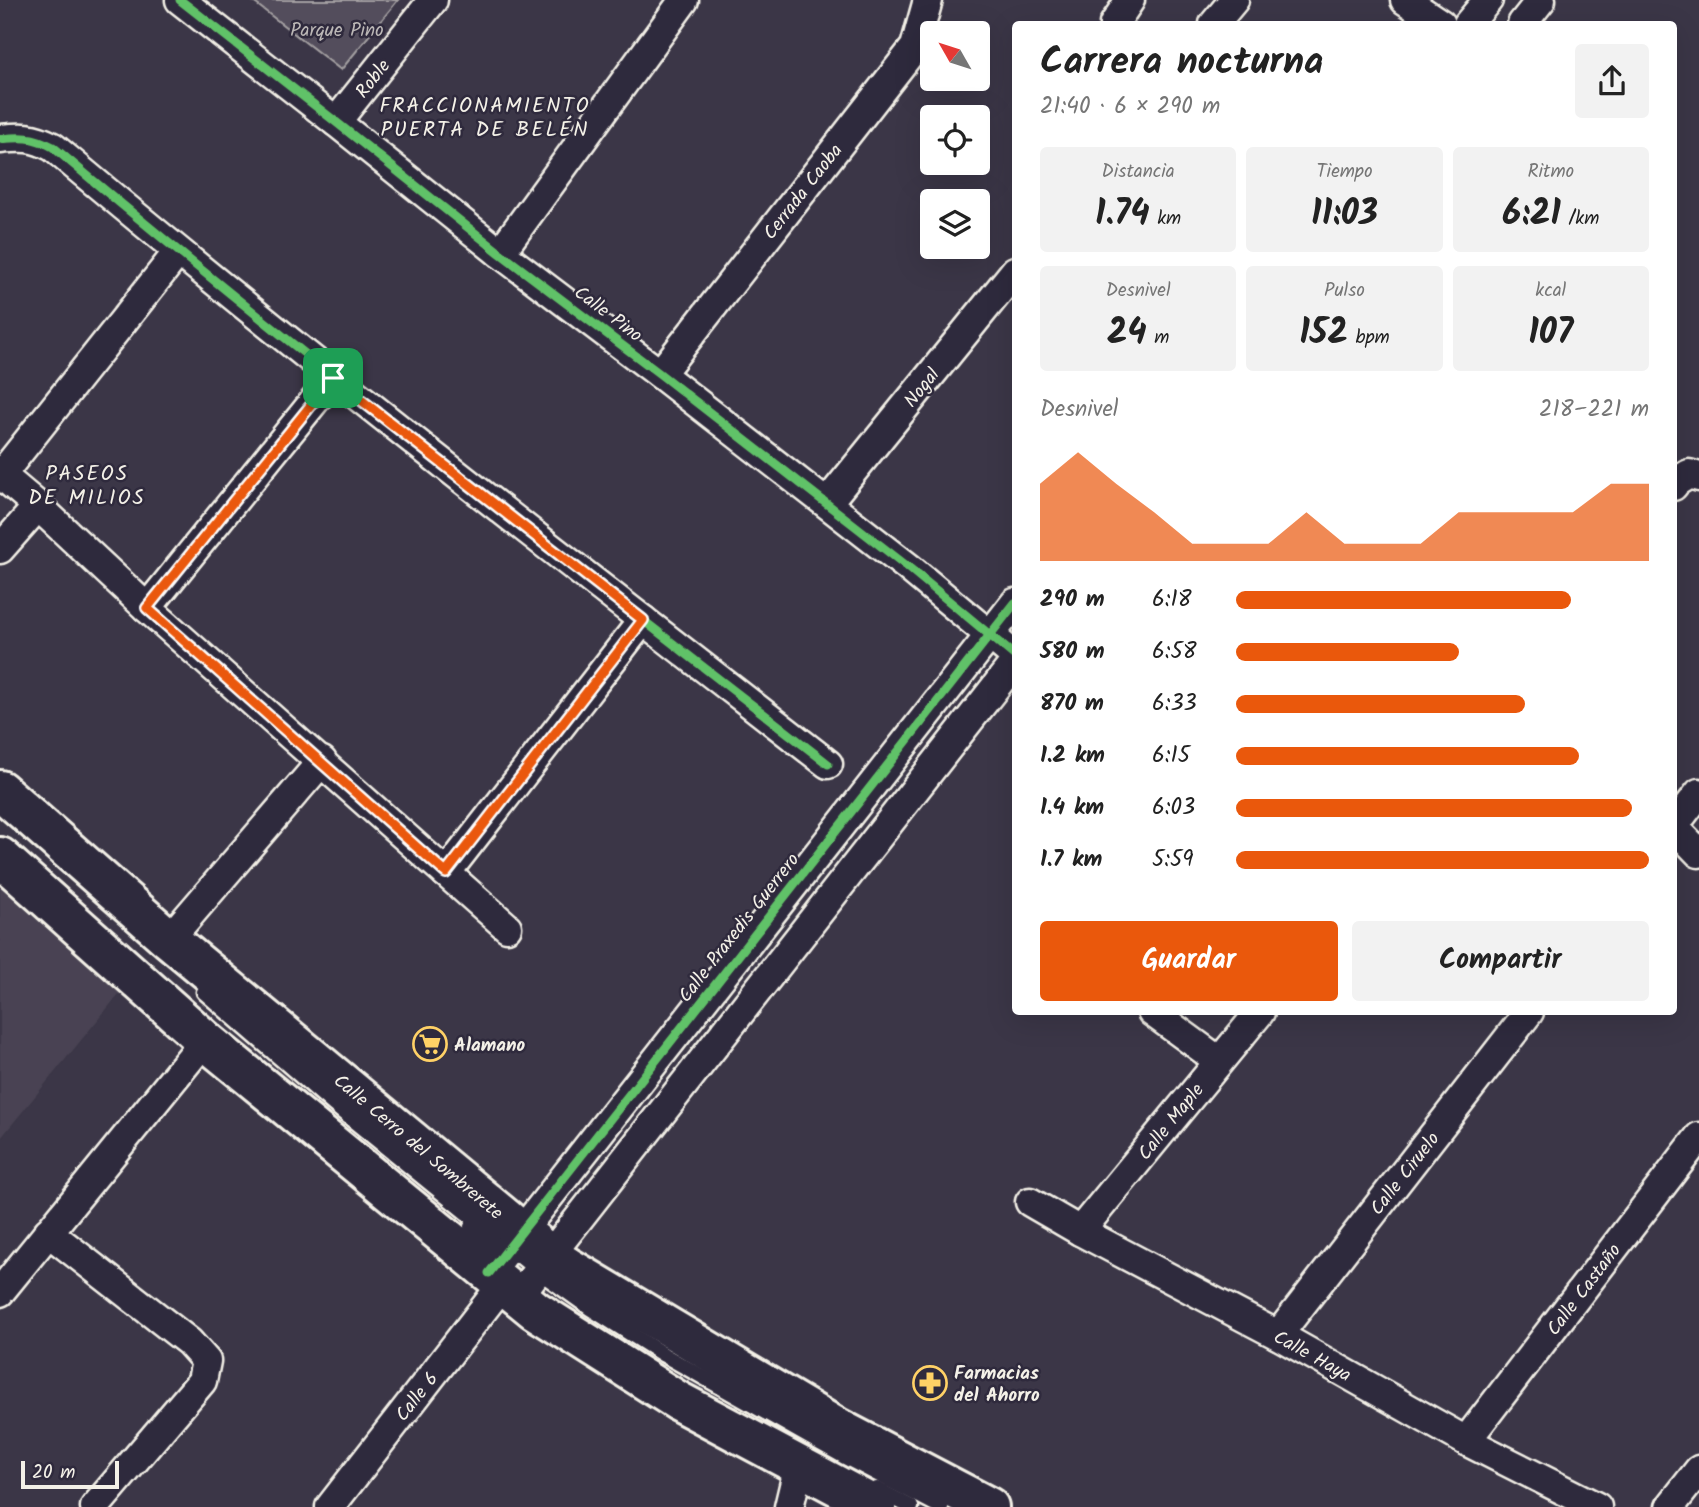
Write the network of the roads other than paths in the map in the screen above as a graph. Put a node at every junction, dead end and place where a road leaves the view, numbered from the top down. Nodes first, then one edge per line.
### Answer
1 (180, 0) edge
2 (433, 0) edge
3 (684, 0) edge
4 (928, 0) edge
5 (1130, 0) edge
6 (1234, 0) edge
7 (1405, 0) edge
8 (1488, 0) edge
9 (1541, 0) edge
10 (1116, 21) edge
11 (1216, 21) edge
12 (1436, 21) edge
13 (1470, 21) edge
14 (1524, 21) edge
15 (336, 122) junction
16 (0, 139) edge
17 (178, 252) junction
18 (499, 253) junction
19 (1012, 275) edge
20 (660, 374) junction
21 (333, 378) junction
22 (1, 474) edge
23 (1699, 477) edge
24 (1677, 481) edge
25 (827, 503) junction
26 (38, 506) junction
27 (0, 549) edge
28 (1012, 607) edge
29 (147, 608) junction
30 (643, 620) junction
31 (990, 635) junction
32 (1012, 653) edge
33 (1012, 666) edge
34 (322, 761) junction
35 (828, 764) dead end
36 (0, 790) edge
37 (1699, 793) edge
38 (0, 808) edge
39 (1677, 821) edge
40 (1677, 830) edge
41 (15, 846) edge
42 (1699, 853) edge
43 (446, 873) junction
44 (507, 927) dead end
45 (169, 939) junction
46 (190, 980) dead end
47 (183, 1002) dead end
48 (1156, 1015) edge
49 (1257, 1015) edge
50 (1527, 1015) edge
51 (205, 1040) junction
52 (253, 1061) dead end
53 (1219, 1061) junction
54 (294, 1094) dead end
55 (1699, 1137) edge
56 (1030, 1202) dead end
57 (48, 1231) junction
58 (1080, 1231) junction
59 (519, 1269) junction
60 (0, 1292) edge
61 (1278, 1335) junction
62 (766, 1429) dead end
63 (1466, 1441) junction
64 (799, 1465) junction
65 (1699, 1470) edge
66 (94, 1507) edge
67 (330, 1507) edge
68 (789, 1507) edge
69 (877, 1507) edge
70 (911, 1507) edge
71 (941, 1507) edge
72 (989, 1507) edge
73 (1597, 1507) edge
74 (1670, 1507) edge

1 - 15 street, Calle Pino
2 - 15 street, Roble
3 - 18 street
4 - 20 street, Cerrada Caoba
5 - 10 street
6 - 11 street
7 - 12 street
8 - 13 street
9 - 14 street
15 - 18 street, Calle Pino
16 - 17 street
17 - 21 street
17 - 22 street
18 - 20 street, Calle Pino
19 - 25 street, Nogal
20 - 25 street, Calle Pino
21 - 29 street
21 - 30 street
22 - 26 street
23 - 24 street
25 - 31 street, Calle Pino
26 - 27 street
26 - 29 street
28 - 31 street, Calle Praxedis Guerrero
29 - 34 street
30 - 35 street
30 - 43 street
31 - 32 street, Calle Pino
31 - 59 street, Calle Praxedis Guerrero
33 - 59 street
34 - 43 street
34 - 45 street
36 - 45 main road, Calle Cerro del Sombrerete
37 - 39 street
38 - 41 lane
40 - 42 street
41 - 51 main road, Calle Cerro del Sombrerete
43 - 44 street
45 - 59 main road, Calle Cerro del Sombrerete
46 - 59 lane
47 - 52 lane
48 - 53 street
49 - 53 street, Calle Maple
50 - 61 street, Calle Ciruelo
51 - 57 street
51 - 59 main road, Calle Cerro del Sombrerete
53 - 58 street, Calle Maple
54 - 59 lane
55 - 63 street, Calle Castaño
56 - 58 street, Calle Haya
57 - 60 street
57 - 66 street
58 - 61 street, Calle Haya
59 - 64 main road, Calle Cerro del Sombrerete
59 - 67 street, Calle 6
59 - 71 lane
59 - 72 main road, Calle Cerro del Sombrerete
61 - 63 street, Calle Haya
62 - 70 lane
63 - 73 street, Calle Haya
64 - 68 street
64 - 69 main road, Calle Cerro del Sombrerete
65 - 74 street

